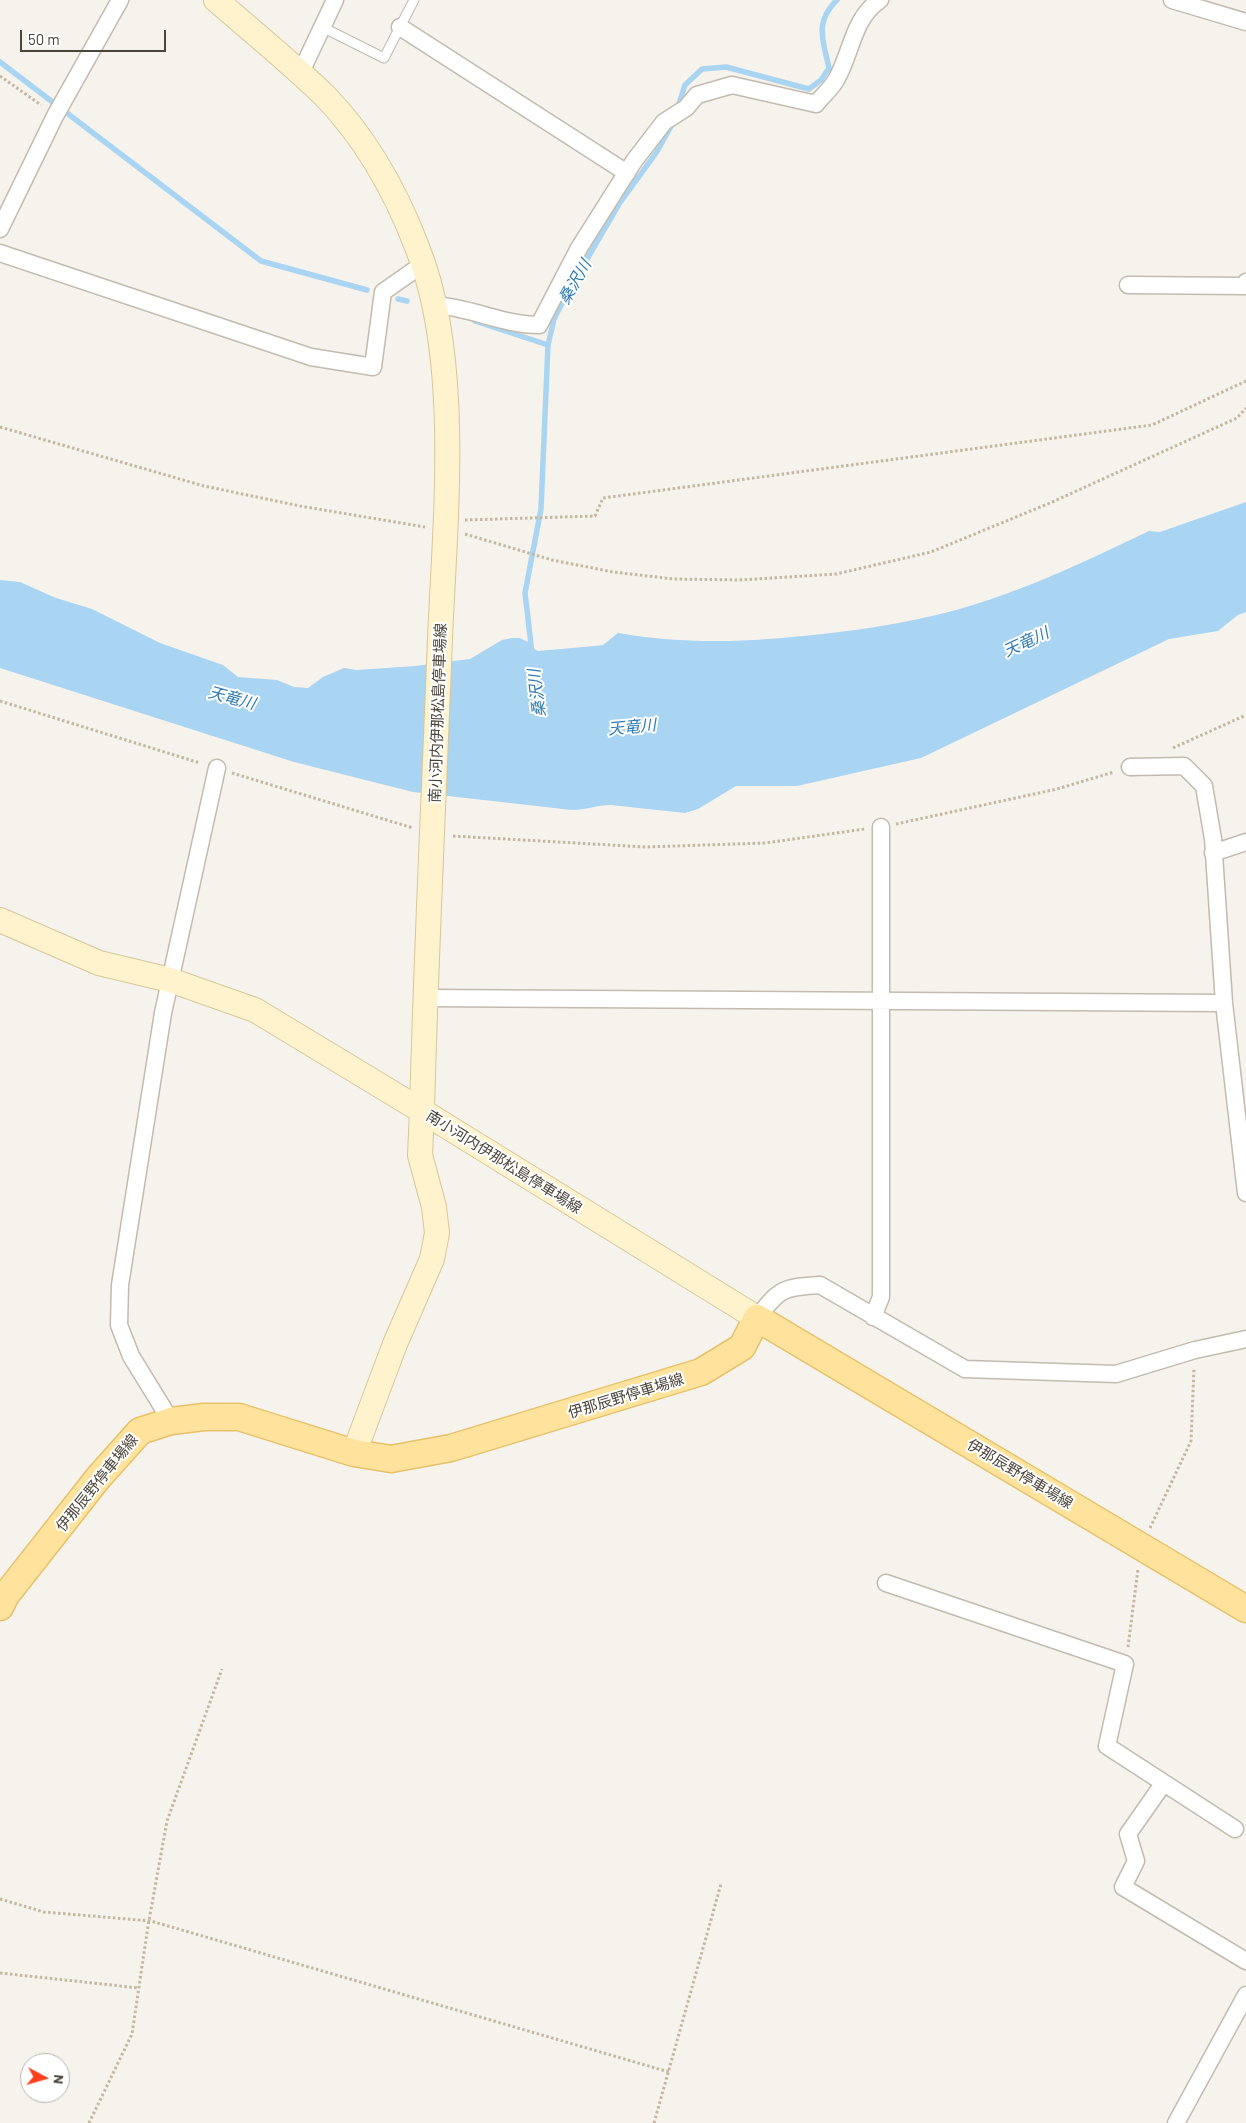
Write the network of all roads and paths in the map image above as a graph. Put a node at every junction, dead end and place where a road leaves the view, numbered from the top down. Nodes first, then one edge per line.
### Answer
1 (120, 0) edge
2 (216, 0) edge
3 (335, 0) edge
4 (414, 0) edge
5 (880, 0) edge
6 (1172, 0) edge
7 (1221, 7) edge
8 (1246, 22) edge
9 (322, 27) junction
10 (400, 27) junction
11 (300, 74) junction
12 (0, 76) edge
13 (58, 111) junction
14 (627, 173) junction
15 (0, 229) edge
16 (0, 252) edge
17 (423, 264) junction
18 (1246, 282) edge
19 (1128, 285) dead end
20 (434, 305) junction
21 (1246, 381) edge
22 (1246, 408) edge
23 (0, 427) edge
24 (445, 532) junction
25 (0, 701) edge
26 (1246, 715) edge
27 (1166, 751) dead end
28 (1130, 767) joint
29 (217, 768) junction
30 (881, 827) junction
31 (433, 828) junction
32 (1246, 842) edge
33 (1213, 854) junction
34 (0, 920) edge
35 (170, 980) junction
36 (425, 998) junction
37 (880, 1001) junction
38 (1224, 1002) junction
39 (422, 1111) junction
40 (1246, 1194) edge
41 (873, 1317) junction
42 (757, 1318) junction
43 (1246, 1339) edge
44 (1195, 1350) junction
45 (171, 1421) junction
46 (354, 1453) junction
47 (1141, 1546) junction
48 (886, 1583) dead end
49 (2, 1599) edge
50 (1246, 1609) edge
51 (1125, 1664) junction
52 (222, 1669) dead end
53 (1163, 1784) junction
54 (1234, 1829) dead end
55 (721, 1884) dead end
56 (0, 1900) edge
57 (1246, 1961) edge
58 (0, 1973) edge
59 (139, 1988) junction
60 (1246, 1995) edge
61 (669, 2072) junction
62 (89, 2123) edge
63 (654, 2123) edge
64 (1176, 2123) edge

1 - 13 street
2 - 11 main road, 南小河内伊那松島停車場線
3 - 9 street
4 - 10 lane
5 - 14 street
6 - 7 street
7 - 8 street
9 - 10 lane
9 - 11 street
10 - 14 street
11 - 17 main road, 南小河内伊那松島停車場線
12 - 13 path
13 - 15 street
14 - 20 street
16 - 17 street
17 - 20 main road, 南小河内伊那松島停車場線
18 - 19 street
20 - 24 main road, 南小河内伊那松島停車場線
21 - 24 path
22 - 24 path
23 - 24 path
24 - 31 main road, 南小河内伊那松島停車場線
25 - 29 path
26 - 27 path
28 - 30 path
28 - 33 street
29 - 31 path
29 - 35 street
30 - 31 path
30 - 37 street
31 - 36 main road, 南小河内伊那松島停車場線
32 - 33 street
33 - 38 street
34 - 35 main road
35 - 39 main road
35 - 45 street
36 - 37 street
36 - 39 main road, 南小河内伊那松島停車場線
37 - 38 street
37 - 41 street
38 - 40 street
39 - 42 main road, 南小河内伊那松島停車場線
39 - 46 main road
41 - 42 street
41 - 44 street
42 - 46 main road, 伊那辰野停車場線
42 - 47 main road, 伊那辰野停車場線
43 - 44 street
44 - 47 path
45 - 46 main road, 伊那辰野停車場線
45 - 49 main road, 伊那辰野停車場線
47 - 50 main road, 伊那辰野停車場線
47 - 51 path
48 - 51 street
51 - 53 street
52 - 59 path
53 - 54 street
53 - 57 street
55 - 61 path
56 - 61 path
58 - 59 path
59 - 62 path
60 - 64 street
61 - 63 path

